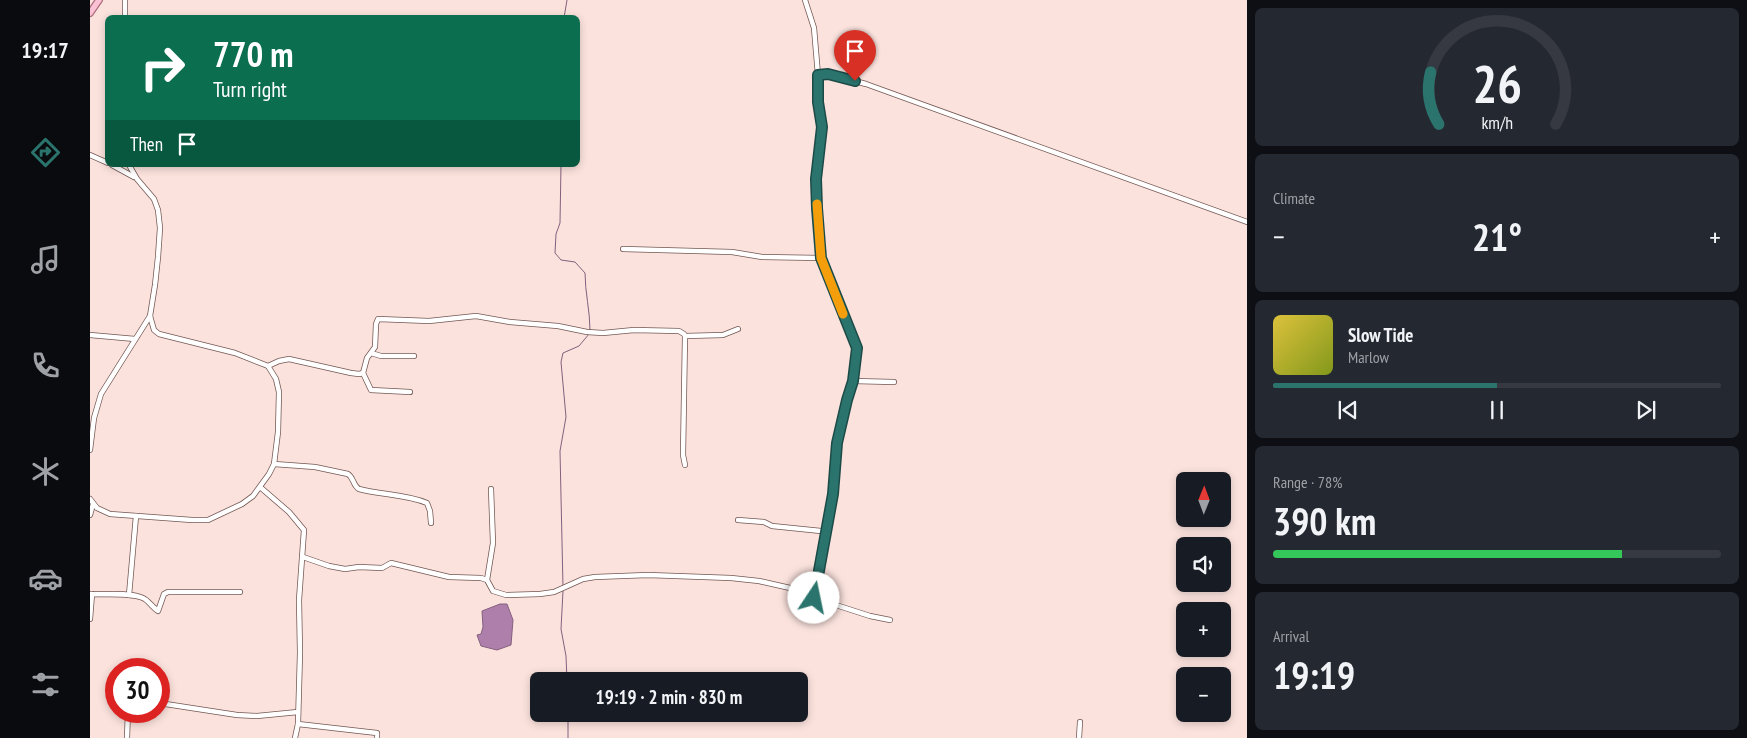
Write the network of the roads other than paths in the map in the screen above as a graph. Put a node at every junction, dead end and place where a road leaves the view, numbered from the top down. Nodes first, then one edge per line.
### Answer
1 (94, 0) edge
2 (99, 0) edge
3 (124, 0) edge
4 (805, 0) edge
5 (90, 6) edge
6 (90, 13) edge
7 (125, 15) edge
8 (818, 75) junction
9 (90, 154) edge
10 (105, 162) edge
11 (116, 167) edge
12 (130, 167) edge
13 (137, 179) junction
14 (1247, 222) edge
15 (623, 249) dead end
16 (821, 258) junction
17 (150, 316) junction
18 (738, 329) dead end
19 (90, 335) edge
20 (685, 336) junction
21 (135, 339) junction
22 (371, 353) junction
23 (414, 356) dead end
24 (268, 366) junction
25 (363, 372) junction
26 (853, 381) junction
27 (894, 382) dead end
28 (410, 392) dead end
29 (90, 450) edge
30 (274, 464) junction
31 (684, 465) dead end
32 (260, 488) junction
33 (491, 489) dead end
34 (91, 502) edge
35 (90, 515) edge
36 (136, 516) junction
37 (738, 520) dead end
38 (431, 523) dead end
39 (826, 534) junction
40 (303, 557) junction
41 (487, 580) junction
42 (240, 592) dead end
43 (91, 594) edge
44 (129, 595) junction
45 (814, 598) junction
46 (90, 619) edge
47 (890, 620) dead end
48 (170, 706) edge
49 (298, 712) junction
50 (1080, 722) dead end
51 (128, 723) edge
52 (298, 724) junction
53 (127, 738) edge
54 (295, 738) edge
55 (377, 738) edge
56 (1079, 738) edge

1 - 5 main road
2 - 6 main road
3 - 7 street
4 - 8 street
8 - 14 street
8 - 16 street
9 - 10 street
11 - 13 street
12 - 13 street
13 - 17 street
15 - 16 street
16 - 26 street
17 - 21 street
17 - 24 street
18 - 20 street
19 - 21 street
20 - 22 street
20 - 31 street
21 - 29 street
22 - 23 street
22 - 25 street
24 - 25 street
24 - 30 street
25 - 28 street
26 - 27 street
26 - 39 street
30 - 32 street
30 - 38 street
32 - 36 street
32 - 40 street
33 - 41 street
34 - 35 street
34 - 36 street
36 - 44 street
37 - 39 street
39 - 45 street
40 - 41 street
40 - 49 street
41 - 45 street
42 - 44 street
43 - 44 street
43 - 46 street
45 - 47 street
48 - 49 street
49 - 52 street
50 - 56 street
51 - 53 street
52 - 54 street
52 - 55 street

